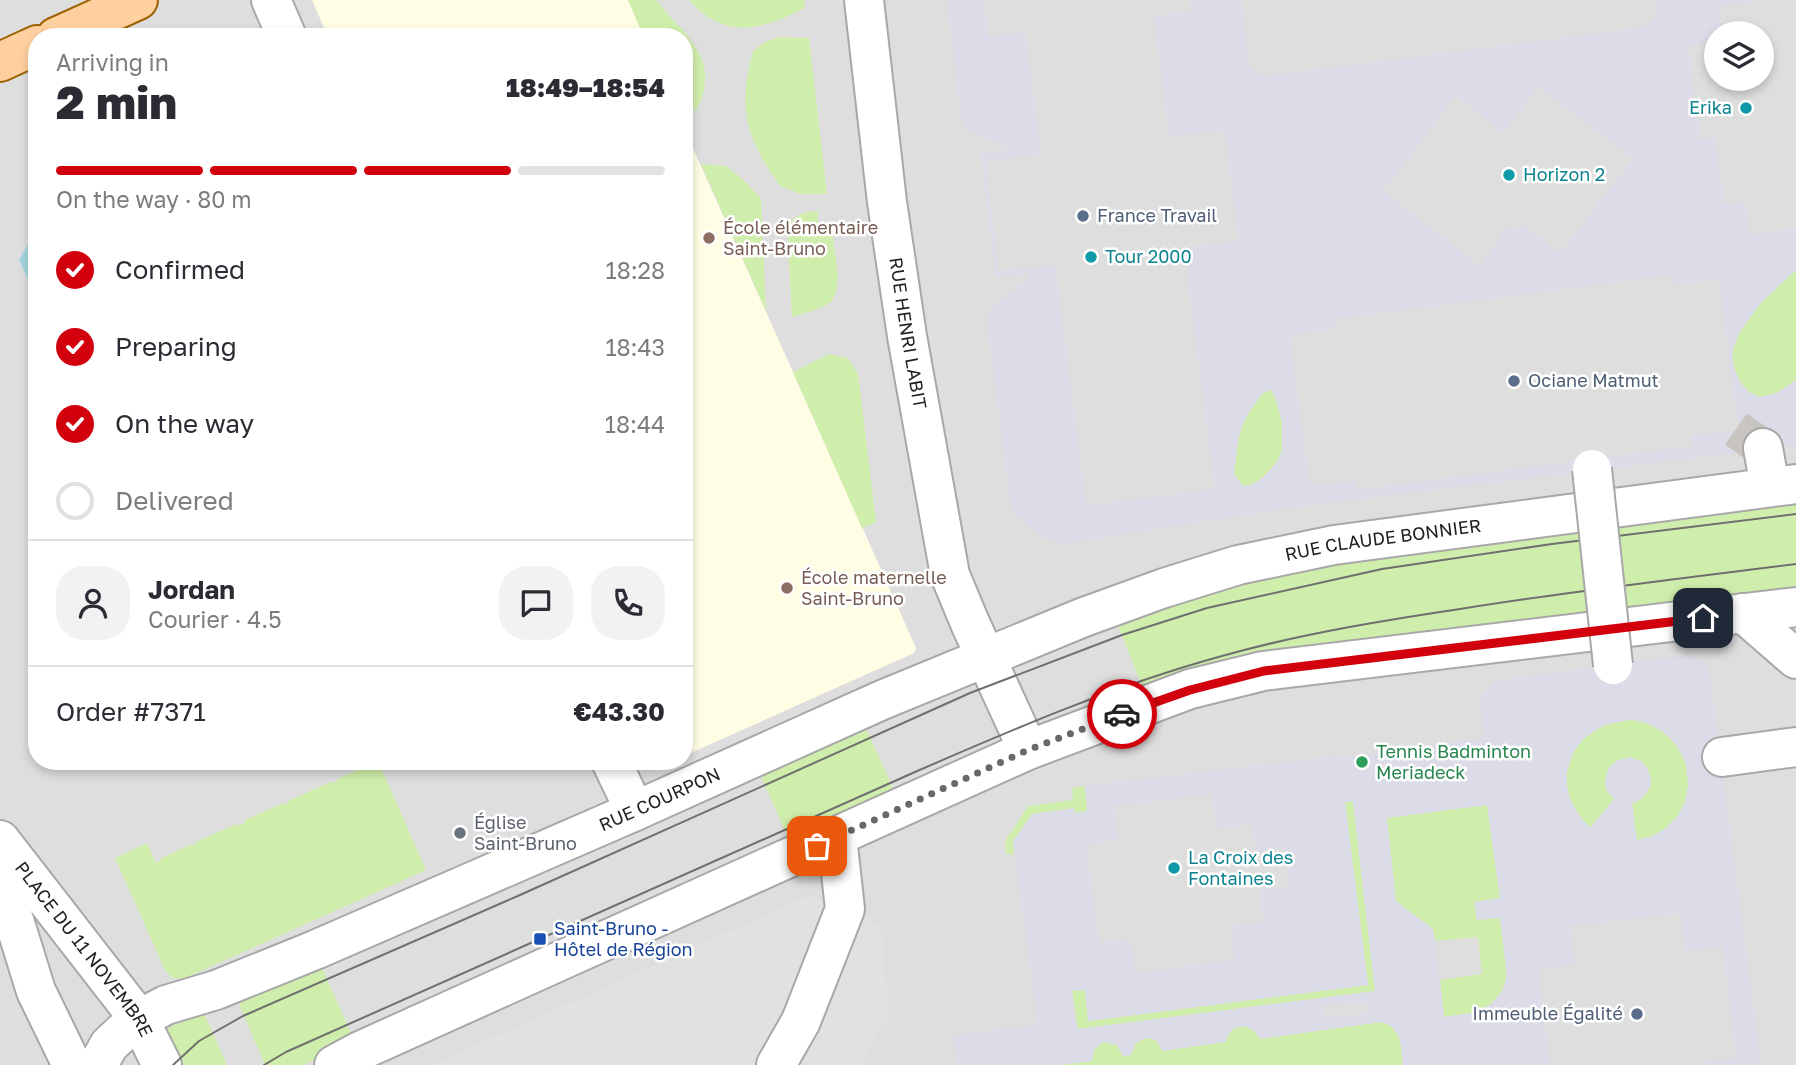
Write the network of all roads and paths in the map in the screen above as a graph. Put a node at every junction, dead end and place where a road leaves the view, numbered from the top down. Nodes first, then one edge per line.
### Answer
1 (138, 0) edge
2 (271, 0) edge
3 (864, 0) edge
4 (76, 28) edge
5 (282, 28) edge
6 (28, 49) edge
7 (0, 62) edge
8 (1763, 448) tunnel mouth
9 (1592, 469) dead end
10 (1783, 485) edge
11 (1796, 607) edge
12 (1743, 613) junction
13 (986, 657) junction
14 (1796, 659) edge
15 (1613, 665) dead end
16 (1796, 747) edge
17 (1028, 750) junction
18 (1722, 757) dead end
19 (615, 770) edge
20 (635, 811) junction
21 (837, 837) junction
22 (0, 840) edge
23 (0, 875) edge
24 (139, 1019) junction
25 (72, 1065) edge
26 (99, 1065) edge
27 (162, 1065) edge
28 (334, 1065) edge
29 (776, 1065) edge

1 - 4 main road
2 - 5 street
3 - 13 street, RUE HENRI LABIT
6 - 7 main road
8 - 10 street
9 - 15 street, bridge
10 - 13 street, RUE CLAUDE BONNIER
11 - 12 street
12 - 14 street
12 - 17 street
13 - 17 street, RUE HENRI LABIT
13 - 20 street, RUE COURPON
16 - 18 street
17 - 21 street
19 - 20 street
20 - 24 street, RUE COURPON
21 - 28 street
21 - 29 street
22 - 24 street, PLACE DU 11 NOVEMBRE
23 - 25 street, PLACE DU 11 NOVEMBRE
24 - 26 street, RUE COURPON
24 - 27 street, PLACE DU 11 NOVEMBRE

